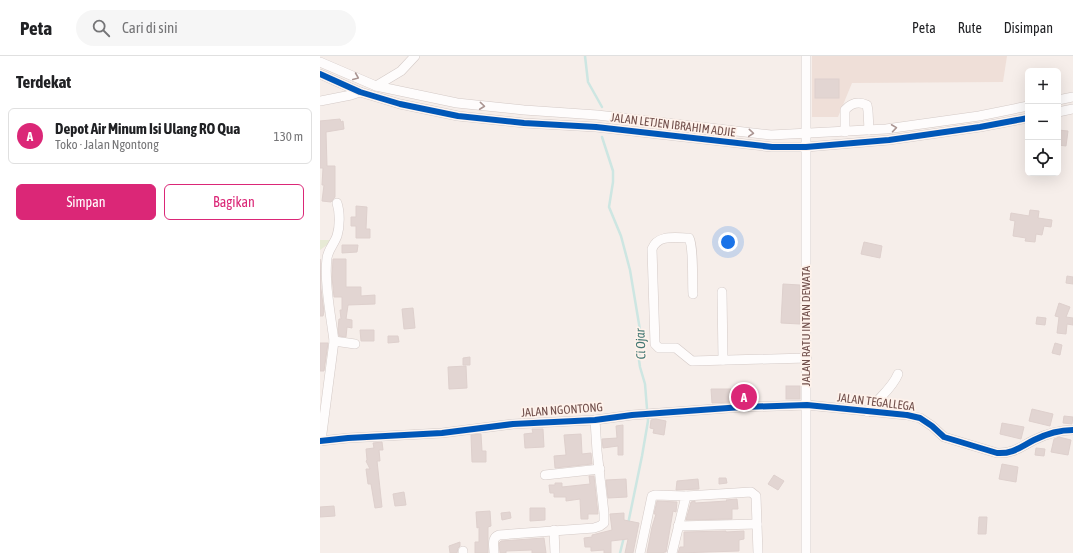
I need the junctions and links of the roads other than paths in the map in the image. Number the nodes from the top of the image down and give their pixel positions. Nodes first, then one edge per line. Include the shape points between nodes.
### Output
1 (415, 56) edge
2 (806, 56) edge
3 (320, 62) edge
4 (320, 74) edge
5 (376, 86) junction
6 (360, 92) junction
7 (1073, 97) edge
8 (1061, 99) edge
9 (320, 101) edge
10 (1025, 107) edge
11 (1073, 109) edge
12 (524, 110) junction
13 (1061, 111) edge
14 (979, 116) junction
15 (1025, 119) edge
16 (524, 123) junction
17 (980, 127) junction
18 (870, 130) junction
19 (845, 132) junction
20 (806, 134) junction
21 (806, 147) junction
22 (337, 203) dead end
23 (722, 292) dead end
24 (693, 294) dead end
25 (334, 341) junction
26 (355, 344) dead end
27 (807, 358) junction
28 (723, 360) junction
29 (898, 374) dead end
30 (807, 405) junction
31 (868, 412) junction
32 (595, 420) junction
33 (1073, 430) edge
34 (321, 441) edge
35 (600, 470) junction
36 (544, 475) dead end
37 (686, 496) junction
38 (757, 524) junction
39 (678, 526) junction
40 (554, 530) junction
41 (494, 553) edge
42 (556, 553) edge
43 (640, 553) edge
44 (672, 553) edge
45 (758, 553) edge
46 (806, 553) edge

1 - 5 street via 401,71
2 - 20 street, JALAN RATU INTAN DEWATA
3 -> 5 street, JALAN LETJEN IBRAHIM ADJIE
4 - 6 street, JALAN LETJEN IBRAHIM ADJIE
5 -> 12 street, JALAN LETJEN IBRAHIM ADJIE via 457,103
6 - 9 street
6 - 16 street, JALAN LETJEN IBRAHIM ADJIE via 400,104 458,116
7 - 8 street
10 - 14 street, JALAN LETJEN IBRAHIM ADJIE
11 - 13 street
12 - 16 street
12 -> 20 street, JALAN LETJEN IBRAHIM ADJIE via 771,135
14 - 17 street
18 -> 14 street, JALAN LETJEN IBRAHIM ADJIE
15 - 17 street, JALAN LETJEN IBRAHIM ADJIE
16 - 21 street, JALAN LETJEN IBRAHIM ADJIE via 596,127 772,147
17 - 21 street, JALAN LETJEN IBRAHIM ADJIE via 890,140
18 - 19 street, JALAN LETJEN IBRAHIM ADJIE
18 - 19 street via 866,105 856,103 845,110
19 - 20 street, JALAN LETJEN IBRAHIM ADJIE
20 - 21 street, JALAN RATU INTAN DEWATA
21 - 27 street, JALAN RATU INTAN DEWATA
22 - 25 street via 339,227 329,251 327,269
23 - 28 street
24 - 28 street via 689,238 658,240 652,249 655,344 659,348 676,348 692,361
25 - 26 street
25 - 34 street
27 - 28 street
27 - 30 street, JALAN RATU INTAN DEWATA
29 - 31 street via 895,382
30 - 31 street, JALAN TEGALLEGA
30 - 32 street, JALAN NGONTONG via 742,407
30 - 46 street, JALAN RATU INTAN DEWATA
31 - 33 street, JALAN TEGALLEGA via 920,418 944,437 1005,454 1058,431
32 - 34 street, JALAN NGONTONG via 512,424 442,433
32 - 35 street
35 - 36 street
35 - 40 street via 604,523 594,528
37 - 38 street via 751,492 756,496
37 - 39 street
37 - 43 street via 652,496
38 - 39 street
38 - 45 street
39 - 44 street
40 - 41 street via 496,536 493,541
40 - 42 street

